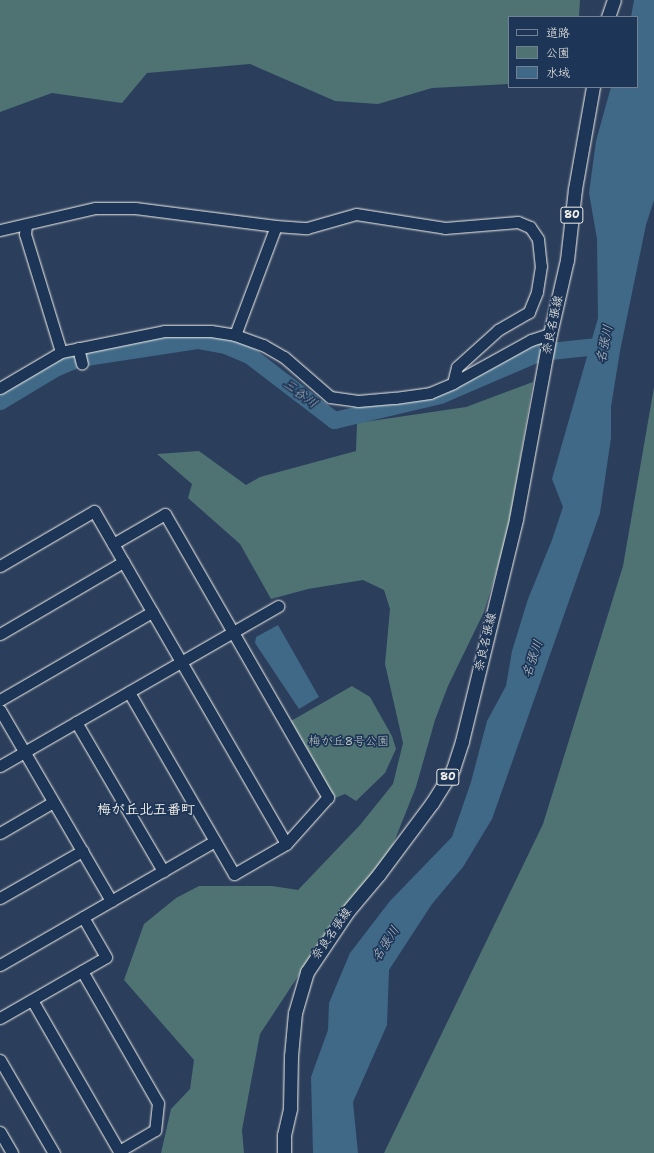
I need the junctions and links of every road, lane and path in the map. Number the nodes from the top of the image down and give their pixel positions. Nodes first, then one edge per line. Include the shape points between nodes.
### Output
1 (614, 0) edge
2 (608, 16) edge
3 (593, 88) edge
4 (26, 225) junction
5 (276, 226) junction
6 (0, 230) edge
7 (235, 335) junction
8 (549, 338) junction
9 (78, 348) junction
10 (61, 352) junction
11 (82, 363) dead end
12 (453, 383) junction
13 (0, 388) edge
14 (113, 544) junction
15 (123, 562) junction
16 (0, 566) edge
17 (278, 606) dead end
18 (152, 612) junction
19 (234, 632) junction
20 (0, 634) edge
21 (181, 662) junction
22 (128, 692) junction
23 (0, 700) edge
24 (0, 710) edge
25 (76, 722) junction
26 (24, 752) junction
27 (0, 766) edge
28 (53, 802) junction
29 (0, 833) edge
30 (214, 841) junction
31 (286, 844) junction
32 (82, 851) junction
33 (162, 871) junction
34 (0, 898) edge
35 (111, 901) junction
36 (83, 917) junction
37 (0, 965) edge
38 (82, 971) junction
39 (32, 1000) junction
40 (0, 1018) edge
41 (0, 1060) edge
42 (0, 1132) edge
43 (120, 1152) edge
44 (12, 1153) edge
45 (54, 1153) edge
46 (284, 1153) edge

1 - 2 main road
3 - 8 main road, 奈良名張線 / 80 via 575,189 567,260
4 - 5 street via 56,215 96,208 135,208
4 - 6 street
4 - 10 street via 25,234
5 - 7 street
5 - 12 street via 307,228 356,214 445,228 518,222 530,227 538,239 541,266 537,292 529,312 498,330 457,367
7 - 9 street via 211,331 164,331
7 - 12 street via 263,345 284,357 330,397 358,402 395,398 430,393
8 - 12 street via 530,340
8 - 46 main road, 奈良名張線 / 80 via 511,541 453,769 428,809 348,911 307,972 295,1013 290,1108 284,1135
9 - 10 street
9 - 11 street
10 - 13 street
14 - 15 street
14 - 16 street via 94,511
14 - 19 street via 165,514
15 - 18 street
15 - 20 street
17 - 19 street
18 - 21 street
18 - 23 street
19 - 21 street
19 - 31 street via 328,797
21 - 22 street
21 - 31 street
22 - 25 street
22 - 30 street
24 - 26 street
25 - 26 street
25 - 33 street
26 - 27 street
26 - 28 street
28 - 29 street
28 - 32 street
30 - 31 street via 234,874
30 - 33 street
32 - 34 street
32 - 35 street
33 - 35 street
35 - 36 street
36 - 37 street
36 - 38 street via 106,957
38 - 39 street
38 - 43 street via 158,1102 155,1130
39 - 40 street
39 - 43 street
41 - 45 street
42 - 44 street

